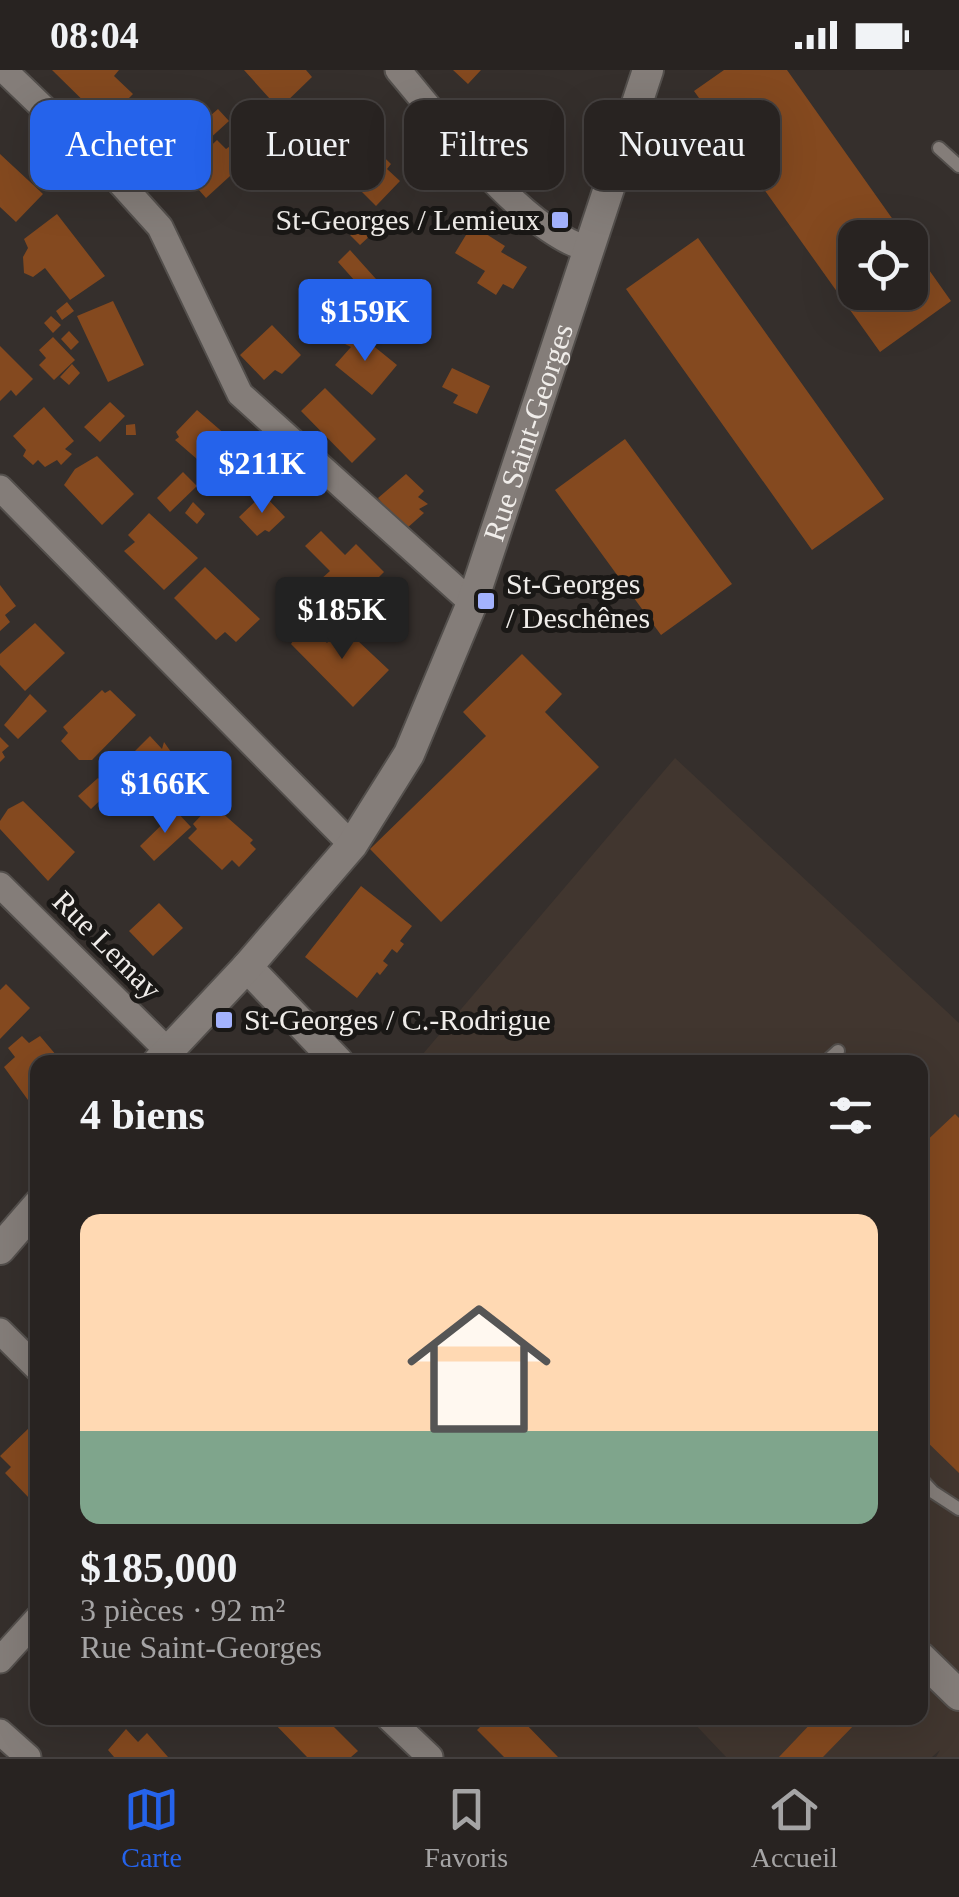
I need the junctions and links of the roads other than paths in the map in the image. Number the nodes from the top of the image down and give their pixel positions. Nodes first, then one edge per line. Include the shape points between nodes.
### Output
1 (4, 70) edge
2 (398, 70) edge
3 (648, 70) edge
4 (939, 148) dead end
5 (959, 166) edge
6 (588, 249) junction
7 (0, 488) edge
8 (472, 603) junction
9 (352, 845) junction
10 (0, 885) edge
11 (247, 967) junction
12 (838, 1051) dead end
13 (161, 1055) edge
14 (165, 1055) edge
15 (331, 1055) edge
16 (834, 1055) edge
17 (30, 1213) edge
18 (0, 1249) edge
19 (0, 1331) edge
20 (30, 1361) edge
21 (928, 1487) edge
22 (959, 1509) edge
23 (30, 1627) edge
24 (0, 1660) edge
25 (928, 1665) edge
26 (959, 1695) edge
27 (396, 1725) edge
28 (0, 1732) edge
29 (28, 1757) edge
30 (430, 1757) edge

1 - 8 street via 160,227 240,394
2 - 6 street via 497,186 568,243
3 - 6 street, Rue Saint-Georges
4 - 5 lane
6 - 8 street, Rue Saint-Georges
7 - 9 street
8 - 9 street, Rue Saint-Georges via 409,754
9 - 11 street, Rue Saint-Georges
10 - 13 street, Rue Lemay
11 - 14 street, Rue Saint-Georges
11 - 15 street
12 - 16 lane
17 - 18 street
19 - 20 street
21 - 22 lane
23 - 24 street
25 - 26 street
27 - 30 street
28 - 29 street

